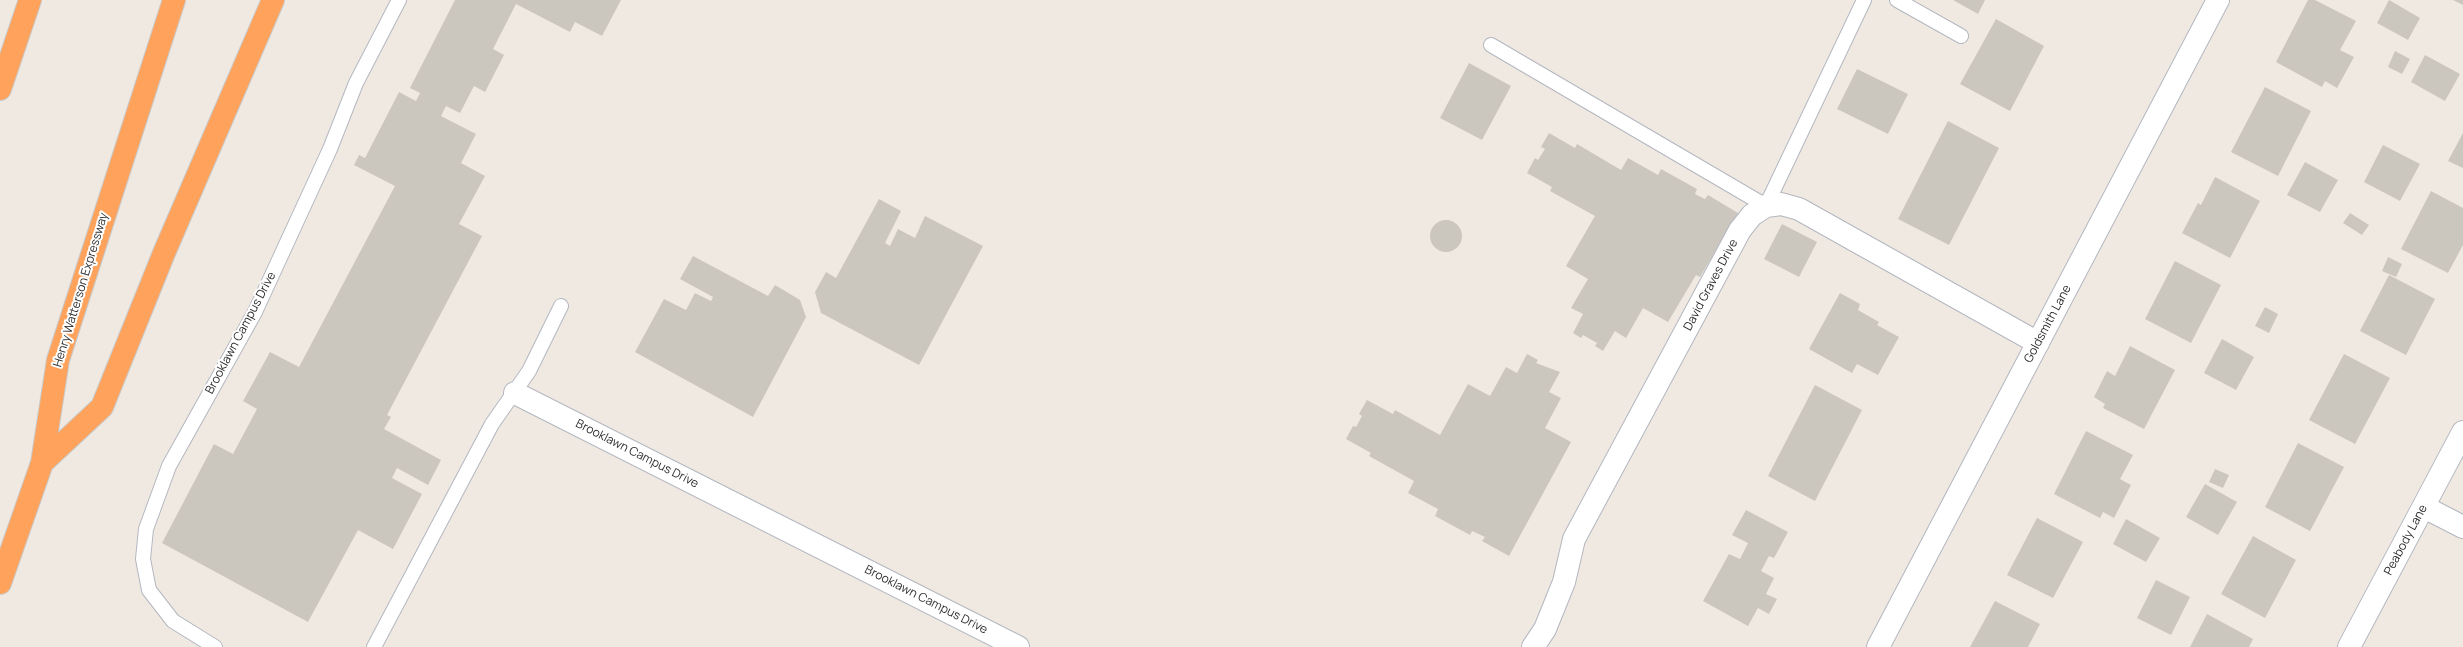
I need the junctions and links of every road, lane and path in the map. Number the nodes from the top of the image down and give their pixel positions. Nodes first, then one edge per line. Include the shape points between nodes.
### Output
1 (30, 0) edge
2 (174, 0) edge
3 (273, 0) edge
4 (399, 0) edge
5 (1864, 0) edge
6 (1897, 0) edge
7 (2218, 0) edge
8 (1961, 36) dead end
9 (1491, 45) dead end
10 (0, 89) edge
11 (1766, 206) junction
12 (560, 306) dead end
13 (2038, 344) junction
14 (515, 392) junction
15 (2463, 432) edge
16 (42, 463) junction
17 (2424, 507) junction
18 (2463, 527) edge
19 (0, 583) edge
20 (215, 647) edge
21 (374, 647) edge
22 (1018, 647) edge
23 (1534, 647) edge
24 (1878, 647) edge
25 (2350, 647) edge

1 - 10 highway
2 - 16 highway, Henry Watterson Expressway via 58,360
3 - 16 highway via 164,253 102,406
4 - 20 lane, Brooklawn Campus Drive via 356,83 330,149 255,312 169,466 146,529 143,559 149,590 172,621
5 - 11 lane
6 - 8 lane
7 - 13 street, Goldsmith Lane
9 - 11 lane
11 - 13 street via 1781,204 1799,209
11 - 23 street, David Graves Drive via 1752,215 1740,230 1574,539 1564,582
12 - 14 lane via 529,371
13 - 24 street, Goldsmith Lane
14 - 21 lane via 492,424
14 - 22 street, Brooklawn Campus Drive
15 - 17 street, Peabody Lane
16 - 19 highway, Henry Watterson Expressway
17 - 18 street
17 - 25 street, Peabody Lane

